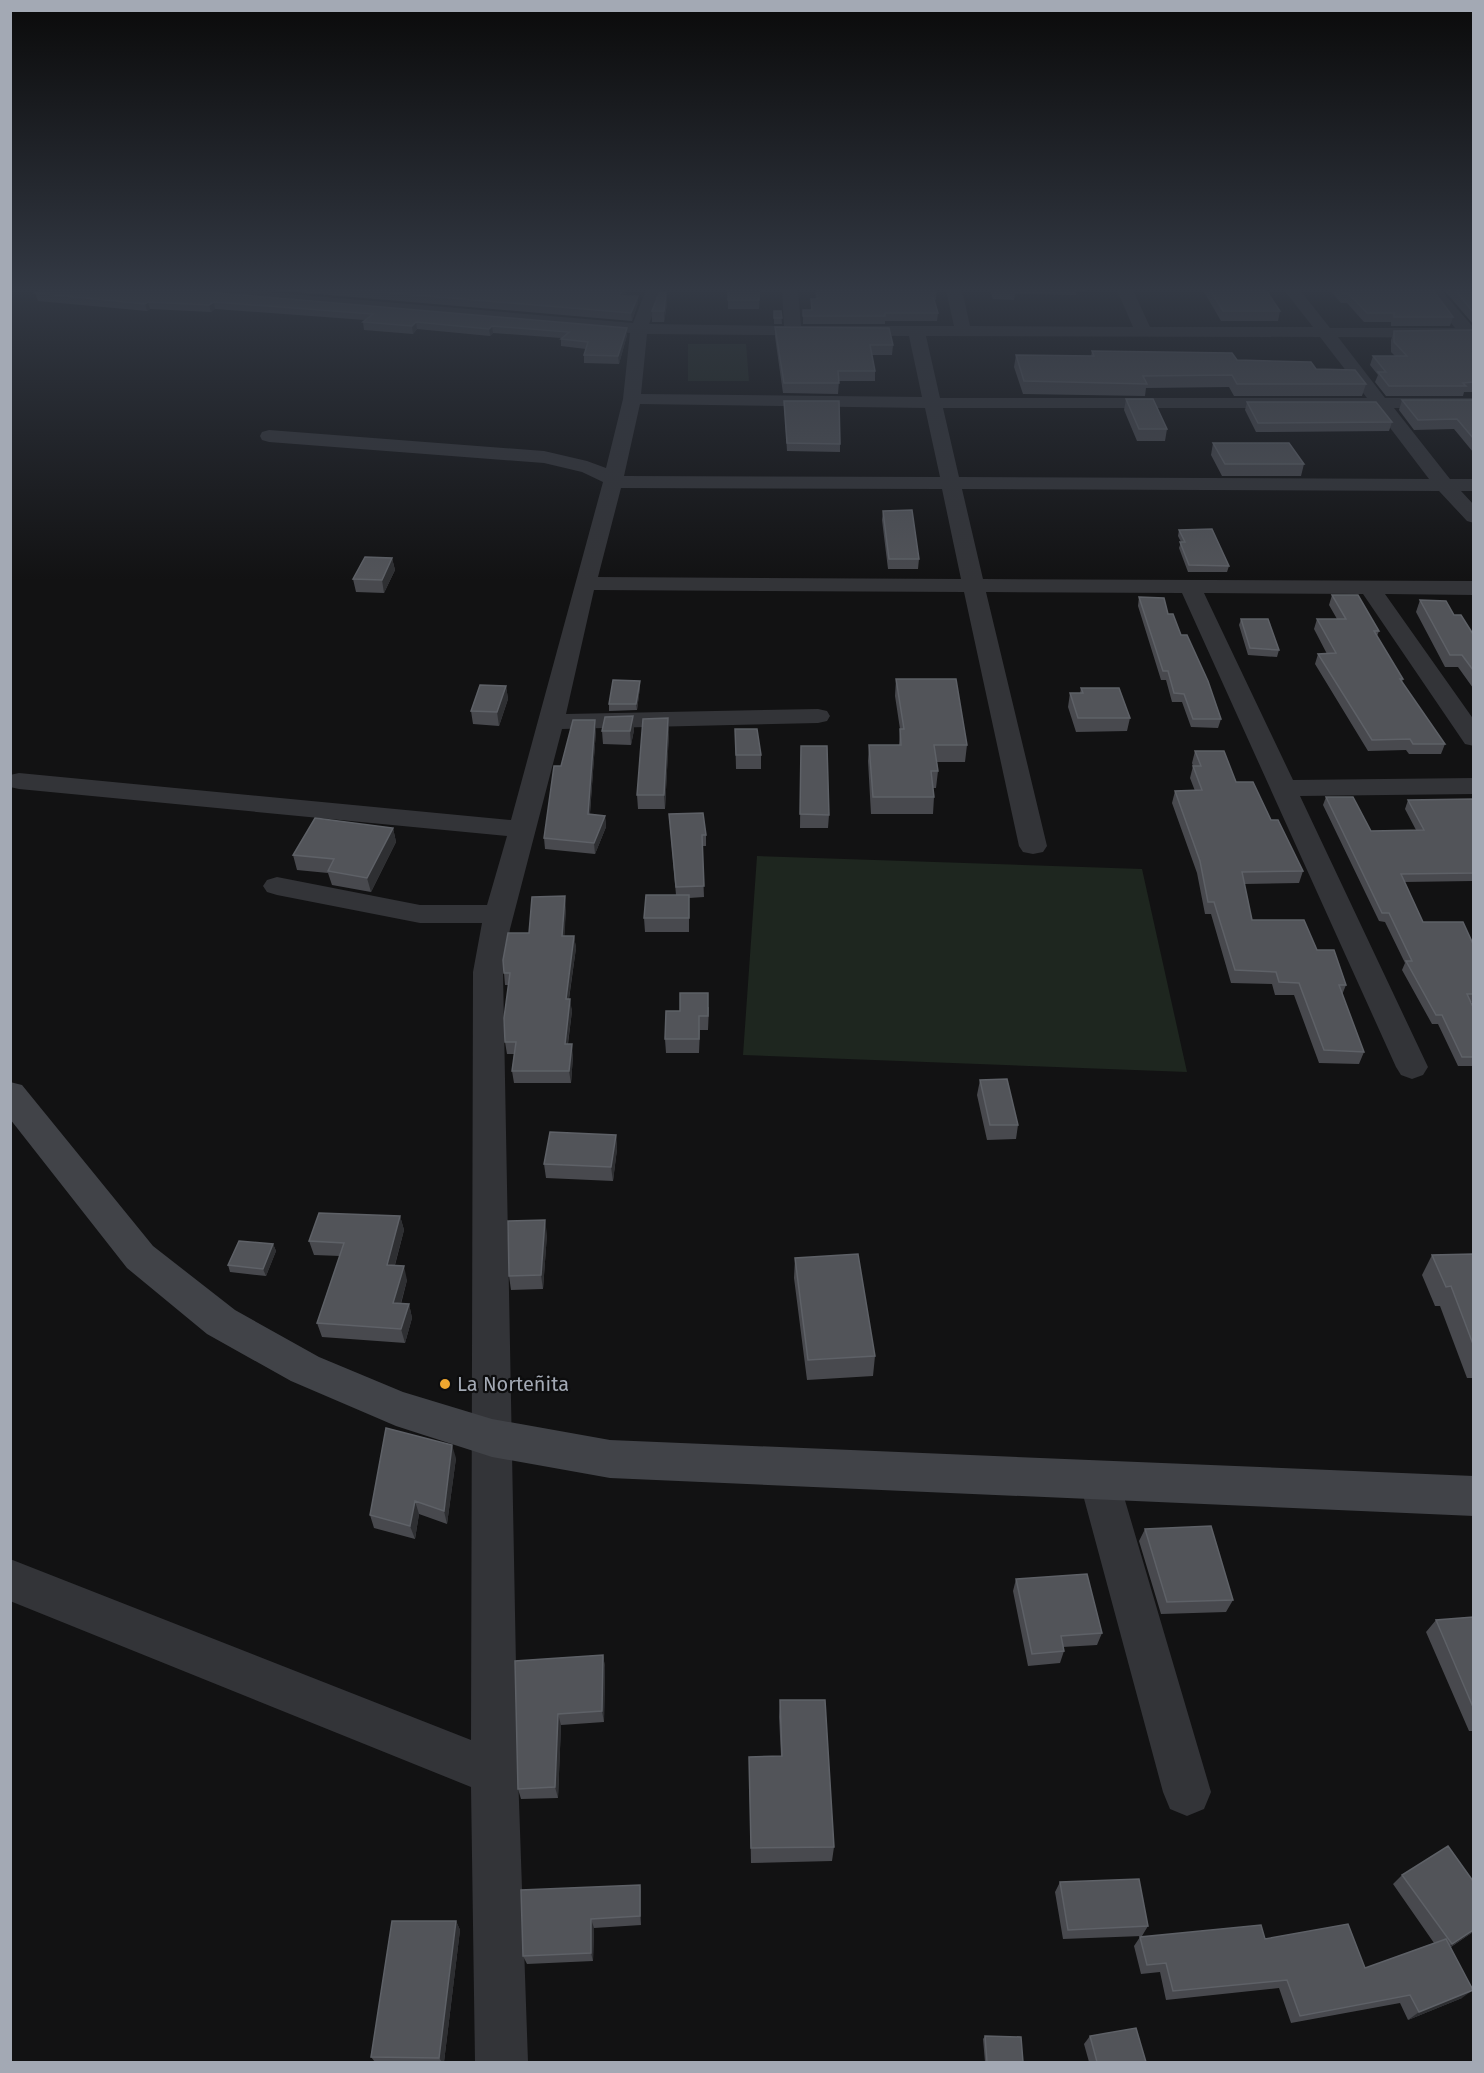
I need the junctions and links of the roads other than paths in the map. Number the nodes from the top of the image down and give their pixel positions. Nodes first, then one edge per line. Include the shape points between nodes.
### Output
1 (633, 387) edge
2 (929, 387) edge
3 (1368, 387) edge
4 (632, 399) junction
5 (1381, 402) junction
6 (933, 403) junction
7 (1473, 403) edge
8 (269, 436) dead end
9 (613, 481) junction
10 (951, 483) junction
11 (1444, 485) junction
12 (1473, 485) edge
13 (1473, 516) edge
14 (585, 583) junction
15 (974, 584) junction
16 (1190, 586) junction
17 (1369, 587) junction
18 (1473, 588) edge
19 (818, 716) dead end
20 (551, 722) junction
21 (1473, 739) edge
22 (19, 781) dead end
23 (1473, 786) edge
24 (1283, 788) junction
25 (522, 829) junction
26 (1033, 846) dead end
27 (277, 886) dead end
28 (499, 915) junction
29 (1412, 1068) dead end
30 (10, 1094) edge
31 (492, 1438) junction
32 (1099, 1480) junction
33 (1473, 1496) edge
34 (10, 1580) edge
35 (494, 1773) junction
36 (1186, 1791) dead end
37 (502, 2062) edge

1 - 4 street
2 - 6 street
3 - 5 street
4 - 6 street
4 - 9 street
5 - 6 street
5 - 7 street
5 - 11 street
6 - 10 street
8 - 9 street via 544,458 599,472
9 - 10 street
9 - 14 street
10 - 11 street
10 - 15 street
11 - 12 street
11 - 13 street
14 - 15 street
14 - 20 street
15 - 16 street
15 - 26 street
16 - 17 street
16 - 24 street
17 - 18 street
17 - 21 street
19 - 20 street
20 - 25 street
22 - 25 street
23 - 24 street
24 - 29 street
25 - 28 street
27 - 28 street via 420,914
28 - 31 street via 488,972
30 - 31 street via 140,1257 221,1322 315,1374 396,1408
31 - 32 street via 610,1459
31 - 35 street
32 - 33 street
32 - 36 street
34 - 35 street
35 - 37 street

